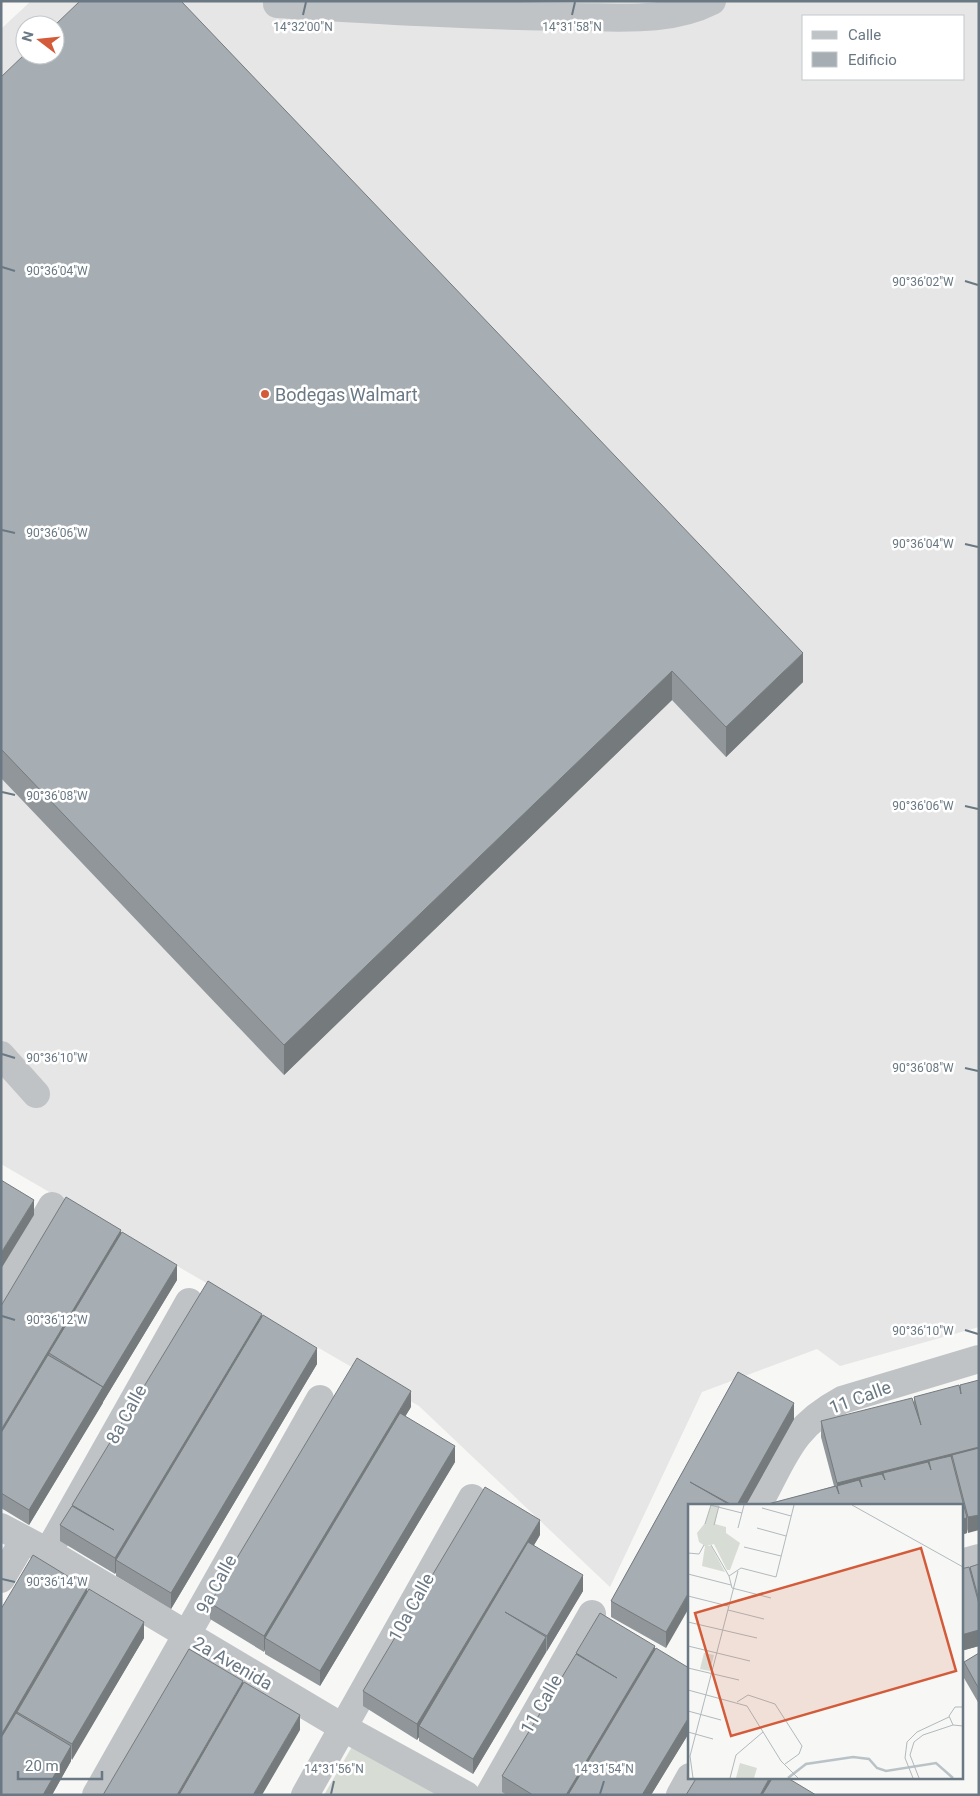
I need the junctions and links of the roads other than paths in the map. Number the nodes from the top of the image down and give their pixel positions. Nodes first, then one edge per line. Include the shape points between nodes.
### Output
1 (712, 1) edge
2 (277, 4) dead end
3 (1, 1055) edge
4 (36, 1094) dead end
5 (52, 1206) dead end
6 (1, 1295) edge
7 (189, 1302) dead end
8 (979, 1359) edge
9 (320, 1399) dead end
10 (472, 1498) dead end
11 (759, 1504) edge
12 (13, 1533) edge
13 (48, 1552) junction
14 (979, 1558) edge
15 (962, 1563) edge
16 (1, 1579) edge
17 (592, 1614) dead end
18 (188, 1636) junction
19 (344, 1728) junction
20 (689, 1778) edge
21 (96, 1795) edge
22 (305, 1795) edge
23 (466, 1795) edge
24 (489, 1795) edge
25 (680, 1795) edge

1 - 2 street via 703,6 651,17 484,16
3 - 4 street
5 - 6 street
7 - 13 street, 8a Calle
8 - 11 street, 11 Calle via 842,1400 822,1410 800,1429
9 - 18 street, 9a Calle
10 - 19 street, 10a Calle
12 - 13 street, 2a Avenida
12 - 16 street
13 - 18 street, 2a Avenida
14 - 15 street
17 - 24 street, 11 Calle
18 - 19 street, 2a Avenida
18 - 21 street, 9a Calle
19 - 22 street, 10a Calle
19 - 23 street, 2a Avenida
20 - 25 street

